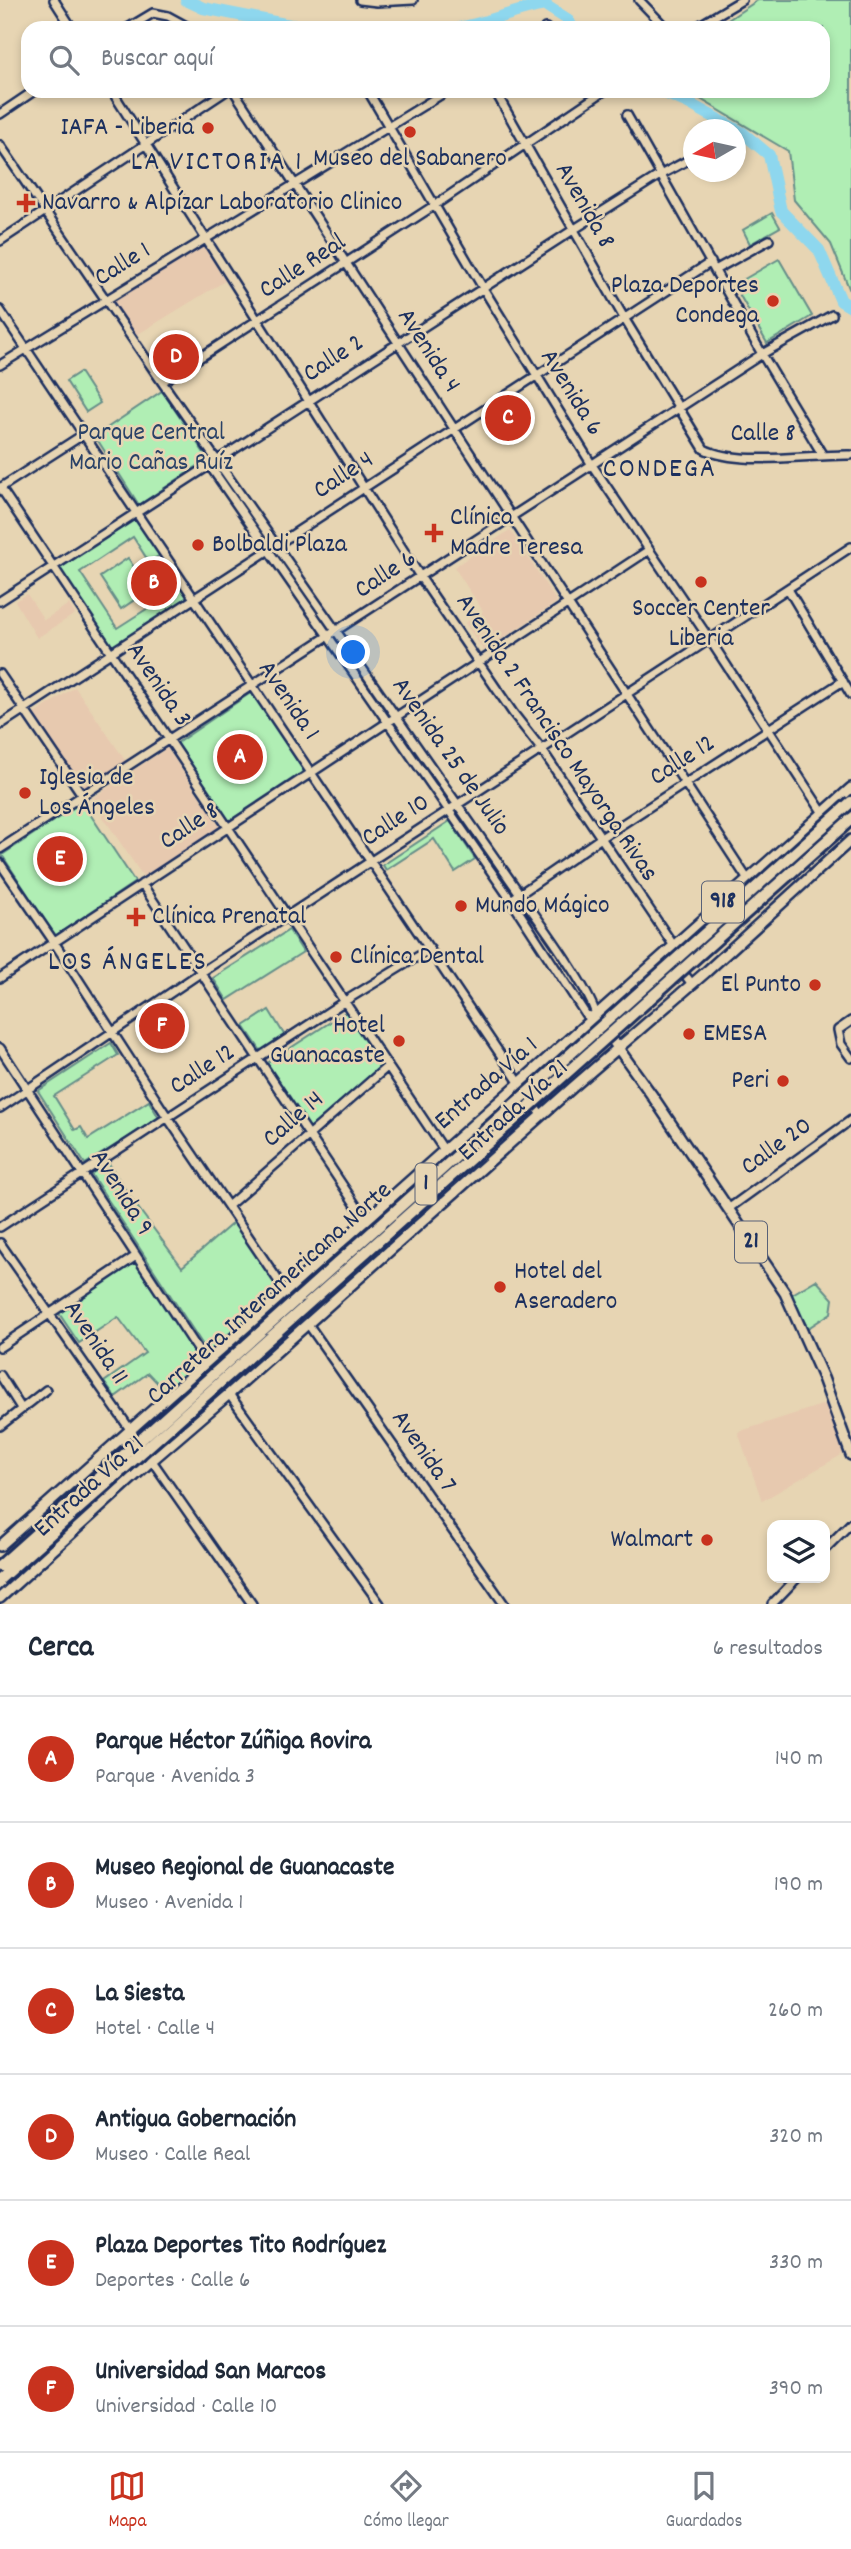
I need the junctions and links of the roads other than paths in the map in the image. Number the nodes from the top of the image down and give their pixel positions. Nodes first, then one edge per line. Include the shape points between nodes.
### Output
1 (54, 0) edge
2 (360, 0) edge
3 (412, 0) edge
4 (639, 0) edge
5 (742, 0) edge
6 (68, 21) edge
7 (139, 21) edge
8 (177, 21) edge
9 (659, 21) edge
10 (707, 21) edge
11 (24, 98) edge
12 (116, 98) edge
13 (216, 98) edge
14 (238, 98) edge
15 (372, 98) edge
16 (436, 98) edge
17 (499, 98) edge
18 (594, 98) edge
19 (0, 114) edge
20 (627, 115) dead end
21 (388, 128) junction
22 (0, 145) edge
23 (526, 145) junction
24 (145, 146) junction
25 (683, 162) edge
26 (660, 175) junction
27 (293, 185) junction
28 (435, 205) junction
29 (44, 212) junction
30 (573, 230) junction
31 (205, 239) junction
32 (769, 240) dead end
33 (0, 241) edge
34 (710, 262) junction
35 (345, 264) junction
36 (715, 270) junction
37 (483, 288) junction
38 (106, 300) junction
39 (0, 310) edge
40 (832, 315) dead end
41 (624, 318) junction
42 (258, 322) junction
43 (398, 343) junction
44 (26, 349) junction
45 (762, 354) junction
46 (0, 365) edge
47 (536, 376) junction
48 (162, 382) junction
49 (308, 401) junction
50 (679, 409) junction
51 (454, 430) junction
52 (84, 434) junction
53 (704, 449) joint
54 (822, 454) junction
55 (851, 455) edge
56 (218, 461) junction
57 (210, 466) junction
58 (592, 466) junction
59 (0, 488) edge
60 (364, 489) junction
61 (137, 514) junction
62 (512, 518) junction
63 (276, 545) junction
64 (851, 547) edge
65 (267, 550) junction
66 (649, 550) junction
67 (54, 567) junction
68 (421, 578) junction
69 (788, 589) junction
70 (195, 599) junction
71 (0, 601) edge
72 (568, 604) junction
73 (337, 632) junction
74 (328, 637) junction
75 (710, 640) junction
76 (112, 653) junction
77 (479, 663) junction
78 (0, 674) edge
79 (843, 681) junction
80 (253, 687) junction
81 (627, 695) junction
82 (851, 695) edge
83 (24, 710) junction
84 (397, 718) junction
85 (388, 723) junction
86 (0, 725) edge
87 (767, 730) junction
88 (169, 740) junction
89 (542, 750) junction
90 (311, 772) junction
91 (685, 785) junction
92 (851, 788) edge
93 (83, 796) junction
94 (851, 802) edge
95 (459, 806) junction
96 (450, 811) junction
97 (823, 813) junction
98 (851, 819) edge
99 (228, 827) junction
100 (601, 838) junction
101 (851, 840) edge
102 (0, 849) edge
103 (371, 862) junction
104 (0, 863) edge
105 (748, 880) junction
106 (142, 884) junction
107 (520, 894) junction
108 (511, 900) junction
109 (288, 917) junction
110 (54, 942) junction
111 (674, 946) junction
112 (430, 949) junction
113 (706, 972) junction
114 (200, 973) junction
115 (0, 978) edge
116 (692, 984) junction
117 (345, 1001) junction
118 (596, 1017) junction
119 (851, 1021) edge
120 (113, 1033) junction
121 (619, 1047) junction
122 (0, 1048) edge
123 (851, 1058) edge
124 (257, 1060) junction
125 (388, 1066) junction
126 (520, 1084) junction
127 (28, 1089) junction
128 (0, 1108) edge
129 (541, 1115) junction
130 (168, 1118) junction
131 (851, 1120) edge
132 (309, 1135) junction
133 (444, 1150) junction
134 (84, 1173) junction
135 (228, 1206) junction
136 (728, 1209) junction
137 (365, 1219) junction
138 (0, 1227) edge
139 (0, 1243) edge
140 (136, 1256) junction
141 (286, 1292) junction
142 (49, 1314) junction
143 (308, 1324) junction
144 (0, 1347) edge
145 (206, 1362) junction
146 (0, 1375) edge
147 (46, 1390) dead end
148 (229, 1394) junction
149 (21, 1408) junction
150 (0, 1426) edge
151 (129, 1430) junction
152 (851, 1455) edge
153 (151, 1461) junction
154 (851, 1522) edge
155 (830, 1544) edge
156 (0, 1546) edge
157 (0, 1566) edge
158 (0, 1579) edge
159 (792, 1583) edge
160 (0, 1598) edge
161 (252, 1604) edge
162 (380, 1604) edge
163 (504, 1604) edge
164 (772, 1604) edge

1 - 6 street
2 - 3 street
4 - 9 street
5 - 10 street
7 - 8 street via 159,13
11 - 19 street
12 - 24 street, Avenida 2 Francisco Mayorga Rivas
13 - 24 street
14 - 27 street, Avenida 4
15 - 21 street, Avenida 6
16 - 21 street, Calle 1
17 - 23 street, Avenida 8
18 - 23 street, Calle Real
20 - 26 street
21 - 27 street, Calle 1
21 - 28 street, Avenida 6
22 - 29 street, Avenida 25 de Julio
23 - 28 street, Calle Real
23 - 30 street, Avenida 8
24 - 29 street
24 - 31 street, Avenida 2 Francisco Mayorga Rivas
25 - 26 street, Calle 2
26 - 30 street, Calle 2
26 - 34 street
27 - 31 street, Calle 1
27 - 35 street, Avenida 4
28 - 35 street, Calle Real
28 - 37 street, Avenida 6
29 - 33 street
29 - 38 street, Avenida 25 de Julio
30 - 37 street, Calle 2
30 - 41 street, Avenida 8
31 - 38 street, Calle 1
31 - 42 street, Avenida 2 Francisco Mayorga Rivas
32 - 36 street
34 - 36 street
34 - 41 street, Calle 4
35 - 42 street, Calle Real
35 - 43 street, Avenida 4
36 - 45 street
37 - 43 street, Calle 2
37 - 47 street, Avenida 6
38 - 44 street, Calle 1
38 - 48 street, Avenida 25 de Julio
39 - 44 street, Avenida 1
40 - 45 street, Calle 6
41 - 47 street, Calle 4
41 - 50 street, Avenida 8
42 - 48 street, Calle Real
42 - 49 street, Avenida 2 Francisco Mayorga Rivas
43 - 49 street, Calle 2
43 - 51 street, Avenida 4
44 - 46 street, Calle 1
44 - 52 street, Avenida 1
45 - 50 street, Calle 6
45 - 54 street
47 - 51 street, Calle 4
47 - 58 street, Avenida 6
48 - 56 street, Avenida 25 de Julio
49 - 56 street, Calle 2
49 - 60 street, Avenida 2 Francisco Mayorga Rivas
50 - 53 street, Avenida 8
50 - 58 street, Calle 6
51 - 60 street, Calle 4
51 - 62 street, Avenida 4
52 - 59 street
52 - 61 street, Avenida 1
53 - 54 street, Calle 8 via 753,458
54 - 55 street, Calle 8
56 - 57 street, Calle 2
56 - 63 street, Avenida 25 de Julio
57 - 61 street, Calle 2
57 - 65 street, Avenida 25 de Julio
58 - 62 street, Calle 6
58 - 66 street, Avenida 6
59 - 67 street, Avenida 3
60 - 63 street, Calle 4
60 - 68 street, Avenida 2 Francisco Mayorga Rivas
61 - 67 street, Calle 2
61 - 70 street, Avenida 1
62 - 68 street, Calle 6
62 - 72 street, Avenida 4
63 - 65 street, Calle 4
63 - 73 street, Avenida 25 de Julio
64 - 69 street, Calle 10
65 - 70 street, Calle 4
65 - 74 street, Avenida 25 de Julio
66 - 72 street, Calle 8
66 - 75 street, Avenida 6
67 - 71 street, Calle 2
67 - 76 street, Avenida 3
68 - 73 street, Calle 6
68 - 77 street, Avenida 2 Francisco Mayorga Rivas
69 - 75 street, Calle 10
69 - 79 street
70 - 76 street, Calle 4
70 - 80 street, Avenida 1
72 - 77 street, Calle 8
72 - 81 street, Avenida 4
73 - 74 street, Calle 6
73 - 84 street, Avenida 25 de Julio
74 - 80 street, Calle 6
74 - 85 street, Avenida 25 de Julio
75 - 81 street, Calle 10
75 - 87 street, Avenida 6
76 - 83 street, Calle 4
76 - 88 street, Avenida 3
77 - 84 street, Calle 8
77 - 89 street, Avenida 2 Francisco Mayorga Rivas
78 - 83 street
79 - 82 street
79 - 87 street, Calle 12
80 - 88 street, Calle 6
80 - 90 street, Avenida 1
81 - 89 street, Calle 10
81 - 91 street, Avenida 4
83 - 86 street, Calle 4
83 - 93 street
84 - 85 street, Calle 8
84 - 95 street, Avenida 25 de Julio
85 - 90 street, Calle 8
85 - 96 street, Avenida 25 de Julio
87 - 91 street, Calle 12
87 - 97 street, Avenida 6
88 - 93 street, Calle 6
88 - 99 street, Avenida 3
89 - 95 street, Calle 10
89 - 100 street, Avenida 2 Francisco Mayorga Rivas
90 - 99 street, Calle 8
90 - 103 street, Avenida 1
91 - 100 street, Calle 12
91 - 105 street, Avenida 4
92 - 97 main road, 918
93 - 102 street, Calle 6
94 - 157 highway, Carretera Interamericana Norte / 1, bridge
95 - 96 street, Calle 10
95 - 107 street, Avenida 25 de Julio
96 - 103 street, Calle 10
96 - 108 street, Avenida 25 de Julio
97 - 105 main road, 918
98 - 158 highway, Carretera Interamericana Norte / 1, bridge
99 - 106 street, Calle 8
99 - 109 street, Avenida 3
100 - 107 street, Calle 12
100 - 111 street, Avenida 2 Francisco Mayorga Rivas
101 - 113 main road
103 - 109 street, Calle 10
103 - 112 street, Avenida 1
104 - 110 street
105 - 111 main road, 918
106 - 110 street, Calle 8
106 - 114 street
107 - 108 street, Calle 12
107 - 118 street, Avenida 25 de Julio via 578,979
108 - 118 street, Avenida 25 de Julio via 586,1015
109 - 114 street, Calle 10
109 - 117 street, Avenida 3
110 - 115 street, Calle 8
110 - 120 street
111 - 113 street via 684,947
111 - 116 street via 672,958
111 - 118 main road, 918
112 - 117 street, Calle 12
112 - 126 street, Avenida 1
113 - 116 main road
114 - 120 street, Calle 10
114 - 124 street
116 - 121 main road
117 - 124 street, Calle 12
117 - 125 street, Avenida 3
118 - 121 main road, Avenida 25 de Julio
118 - 126 main road, Entrada Vía 1
119 - 123 street via 838,1030
120 - 127 street, Calle 10
120 - 130 street
121 - 129 main road, Entrada Vía 21
121 - 136 main road, 21
122 - 127 street, Avenida 9
124 - 130 street, Calle 12
124 - 132 street
125 - 132 street, Calle 14
125 - 133 street, Avenida 3
126 - 129 street, Avenida 1
126 - 133 main road, Entrada Vía 1
127 - 128 street, Calle 10
127 - 134 street, Avenida 9
129 - 143 main road, Entrada Vía 21
130 - 134 street, Calle 12
130 - 135 street
131 - 136 street, Calle 20
132 - 135 street, Calle 14
132 - 137 street
133 - 137 main road, Entrada Vía 1
134 - 138 street, Calle 12
134 - 140 street, Avenida 9
135 - 141 street
136 - 152 main road, 21 via 785,1293
137 - 141 main road, Entrada Vía 1
139 - 142 street, Avenida 11
140 - 142 street
140 - 145 street, Avenida 9
141 - 145 main road, Entrada Vía 1
142 - 144 street
142 - 151 street, Avenida 11
143 - 148 main road, Entrada Vía 21
143 - 163 street, Avenida 7
145 - 151 main road, Entrada Vía 1
146 - 149 street
147 - 149 street
148 - 153 main road, Entrada Vía 21
148 - 162 street
149 - 150 street
151 - 153 street, Avenida 11
151 - 156 main road, Entrada Vía 1
153 - 160 main road, Entrada Vía 21
153 - 161 street, Avenida 11
154 - 155 street
159 - 164 street

